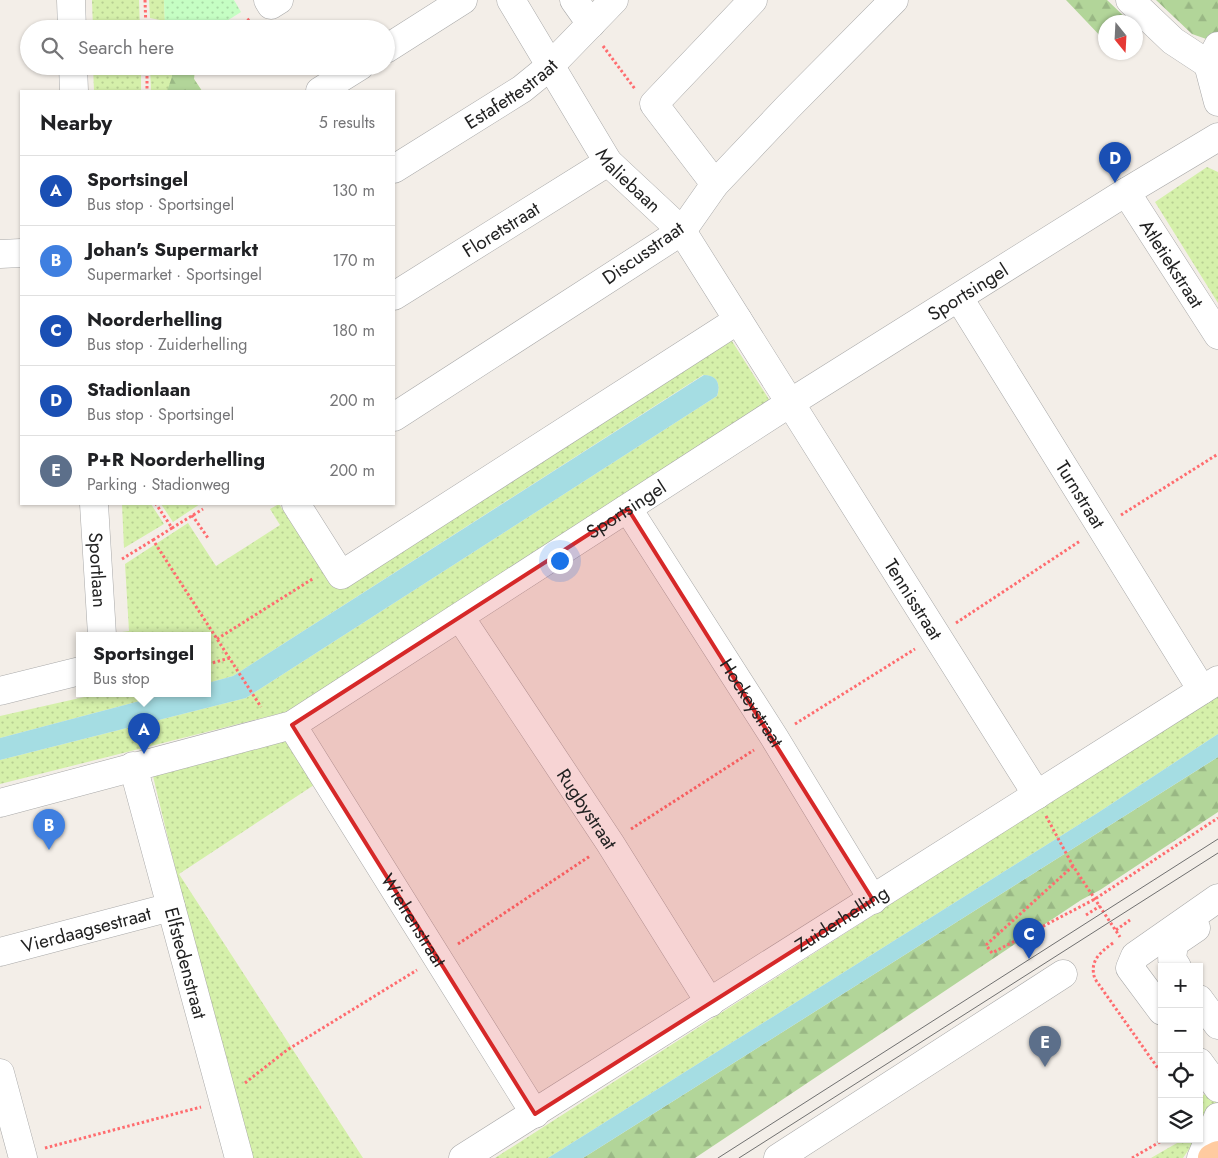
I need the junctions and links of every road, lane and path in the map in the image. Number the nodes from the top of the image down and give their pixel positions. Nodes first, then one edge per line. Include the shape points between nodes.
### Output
1 (71, 0) edge
2 (145, 0) edge
3 (268, 0) edge
4 (279, 0) edge
5 (464, 0) edge
6 (511, 0) edge
7 (574, 0) edge
8 (614, 0) edge
9 (753, 0) edge
10 (894, 0) edge
11 (1130, 0) edge
12 (72, 20) edge
13 (146, 20) edge
14 (591, 24) junction
15 (395, 43) edge
16 (1213, 55) edge
17 (549, 67) junction
18 (73, 75) edge
19 (147, 75) edge
20 (346, 75) edge
21 (74, 90) edge
22 (147, 90) edge
23 (322, 90) edge
24 (1218, 102) edge
25 (654, 104) junction
26 (1218, 136) edge
27 (608, 162) junction
28 (395, 169) edge
29 (715, 184) junction
30 (1126, 192) junction
31 (682, 231) junction
32 (20, 253) edge
33 (0, 254) edge
34 (395, 295) edge
35 (959, 298) junction
36 (738, 320) junction
37 (1218, 335) edge
38 (790, 403) junction
39 (395, 416) edge
40 (94, 505) edge
41 (157, 505) edge
42 (297, 505) edge
43 (203, 509) dead end
44 (628, 509) junction
45 (192, 515) junction
46 (172, 528) junction
47 (208, 538) dead end
48 (153, 540) junction
49 (334, 565) junction
50 (98, 573) junction
51 (460, 617) junction
52 (102, 632) edge
53 (217, 639) junction
54 (230, 658) junction
55 (211, 663) edge
56 (76, 672) edge
57 (1210, 685) edge
58 (0, 691) edge
59 (262, 708) dead end
60 (292, 725) junction
61 (133, 766) junction
62 (1037, 795) junction
63 (0, 803) edge
64 (1218, 818) edge
65 (1053, 830) dead end
66 (1073, 866) junction
67 (1218, 898) edge
68 (1095, 899) junction
69 (873, 900) junction
70 (1100, 906) junction
71 (171, 907) junction
72 (1218, 913) edge
73 (1086, 915) dead end
74 (1130, 920) dead end
75 (1116, 930) junction
76 (1121, 938) dead end
77 (0, 952) edge
78 (1174, 963) edge
79 (1064, 974) dead end
80 (710, 1003) junction
81 (1203, 1004) edge
82 (1160, 1008) edge
83 (1218, 1025) edge
84 (1203, 1067) edge
85 (0, 1073) edge
86 (1218, 1088) edge
87 (535, 1114) junction
88 (1218, 1117) edge
89 (1158, 1143) edge
90 (1218, 1155) edge
91 (23, 1158) edge
92 (239, 1158) edge
93 (463, 1158) edge
94 (778, 1158) edge
95 (1132, 1158) edge
96 (1201, 1158) edge
97 (1212, 1158) edge

1 - 12 street
2 - 13 path
3 - 4 street via 271,5
5 - 15 street
6 - 17 street, Maliebaan
7 - 14 street
8 - 14 street, Estafettestraat
9 - 25 street
10 - 29 street, Discusstraat
11 - 16 street via 1173,41
14 - 17 street, Estafettestraat
14 - 25 path via 604,50 636,91
16 - 24 street
17 - 27 street, Maliebaan
17 - 28 street, Estafettestraat via 522,89
18 - 21 street
19 - 22 path
20 - 23 street
25 - 29 street
26 - 30 street, Sportsingel
27 - 31 street, Maliebaan
27 - 34 street, Floretstraat
29 - 31 street, Discusstraat
30 - 35 street, Sportsingel
30 - 37 street, Atletiekstraat
31 - 36 street, Maliebaan
31 - 39 street, Discusstraat
32 - 33 street
35 - 38 street, Sportsingel
35 - 57 street, Turnstraat
36 - 38 street, Maliebaan
36 - 49 street via 341,575
38 - 44 street, Sportsingel
38 - 62 street, Tennisstraat
40 - 50 street, Sportlaan
41 - 46 path
42 - 49 street
43 - 45 path
44 - 51 street, Sportsingel
44 - 69 street, Hockeystraat via 774,737
45 - 46 path
45 - 47 path
46 - 48 path
48 - 50 path
48 - 53 path
49 - 53 path
50 - 52 street, Sportlaan
51 - 60 street, Sportsingel
51 - 80 street, Rugbystraat via 610,843
53 - 54 path
54 - 55 path
54 - 59 path
56 - 58 street
57 - 62 street, Zuiderhelling
60 - 61 street, Sportsingel
60 - 87 street, Wielrenstraat
61 - 63 street, Sportsingel
61 - 71 street, Elfstedenstraat
62 - 69 street, Zuiderhelling
64 - 68 path
65 - 66 path
66 - 68 path
66 - 68 path via 986,945 992,952
67 - 82 street via 1135,956 1130,968
68 - 70 path
69 - 80 street, Zuiderhelling
70 - 73 path
70 - 75 path
71 - 77 street, Vierdaagsestraat
71 - 92 street, Elfstedenstraat
72 - 78 street via 1174,943
74 - 75 path
75 - 76 path
79 - 94 street
80 - 87 street, Zuiderhelling
81 - 83 street
84 - 86 street
85 - 91 street
87 - 93 street, Zuiderhelling
88 - 96 street
89 - 95 path
90 - 97 main road

